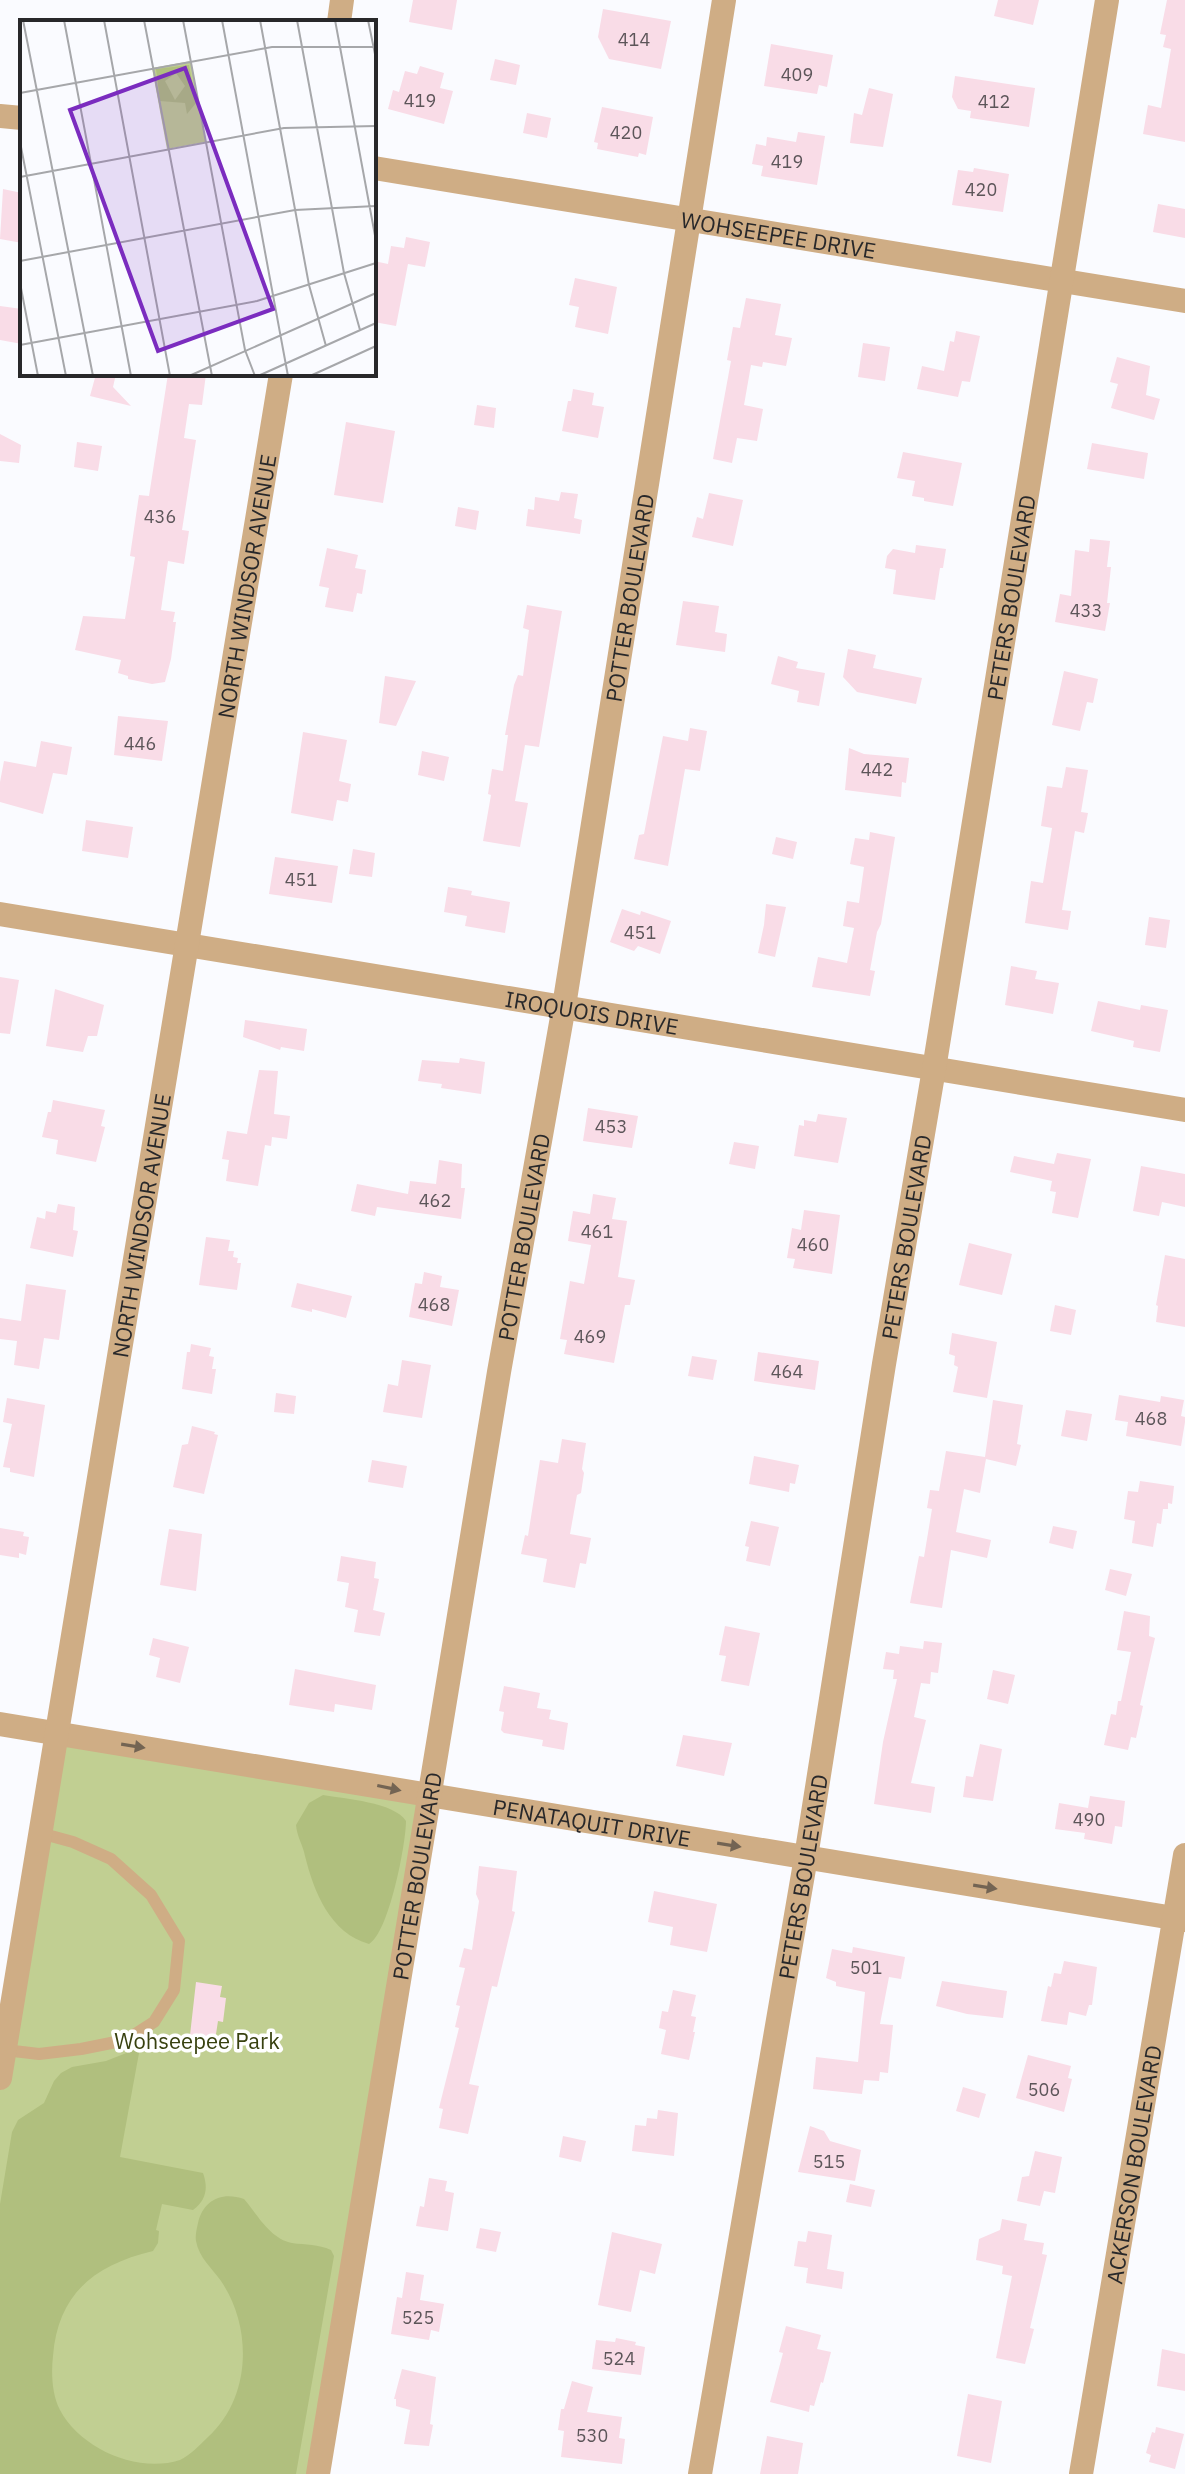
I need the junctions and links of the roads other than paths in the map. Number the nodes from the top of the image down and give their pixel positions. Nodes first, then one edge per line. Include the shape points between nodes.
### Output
1 (342, 0) edge
2 (724, 0) edge
3 (1107, 0) edge
4 (339, 20) edge
5 (0, 116) edge
6 (20, 118) edge
7 (376, 168) edge
8 (691, 219) junction
9 (1060, 281) junction
10 (1185, 301) edge
11 (281, 376) edge
12 (0, 914) edge
13 (187, 943) junction
14 (564, 1006) junction
15 (934, 1069) junction
16 (1185, 1110) edge
17 (0, 1724) edge
18 (56, 1733) junction
19 (430, 1797) junction
20 (40, 1833) junction
21 (1185, 1855) edge
22 (806, 1857) junction
23 (1180, 1919) edge
24 (5, 2050) junction
25 (0, 2078) edge
26 (318, 2474) edge
27 (700, 2474) edge
28 (1081, 2474) edge

1 - 4 street
2 - 8 street, POTTER BOULEVARD
3 - 9 street, PETERS BOULEVARD
5 - 6 street
7 - 8 street, WOHSEEPEE DRIVE
8 - 9 street, WOHSEEPEE DRIVE
8 - 14 street, POTTER BOULEVARD
9 - 10 street, WOHSEEPEE DRIVE
9 - 15 street, PETERS BOULEVARD
11 - 13 street, NORTH WINDSOR AVENUE
12 - 13 street, IROQUOIS DRIVE
13 - 14 street, IROQUOIS DRIVE
13 - 18 street, NORTH WINDSOR AVENUE
14 - 15 street, IROQUOIS DRIVE
14 - 19 street, POTTER BOULEVARD
15 - 16 street, IROQUOIS DRIVE
15 - 22 street, PETERS BOULEVARD
17 - 18 street, PENATAQUIT DRIVE
18 -> 19 street, PENATAQUIT DRIVE
18 - 20 street, NORTH WINDSOR AVENUE
19 -> 22 street, PENATAQUIT DRIVE
19 - 26 street, POTTER BOULEVARD
20 - 24 street, NORTH WINDSOR AVENUE
20 - 24 lane via 111,1859 151,1895 179,1941 174,1990 154,2022 126,2040 39,2054
21 - 23 street, ACKERSON BOULEVARD
22 -> 23 street, PENATAQUIT DRIVE
22 - 27 street, PETERS BOULEVARD
23 - 28 street, ACKERSON BOULEVARD
24 - 25 street, NORTH WINDSOR AVENUE

